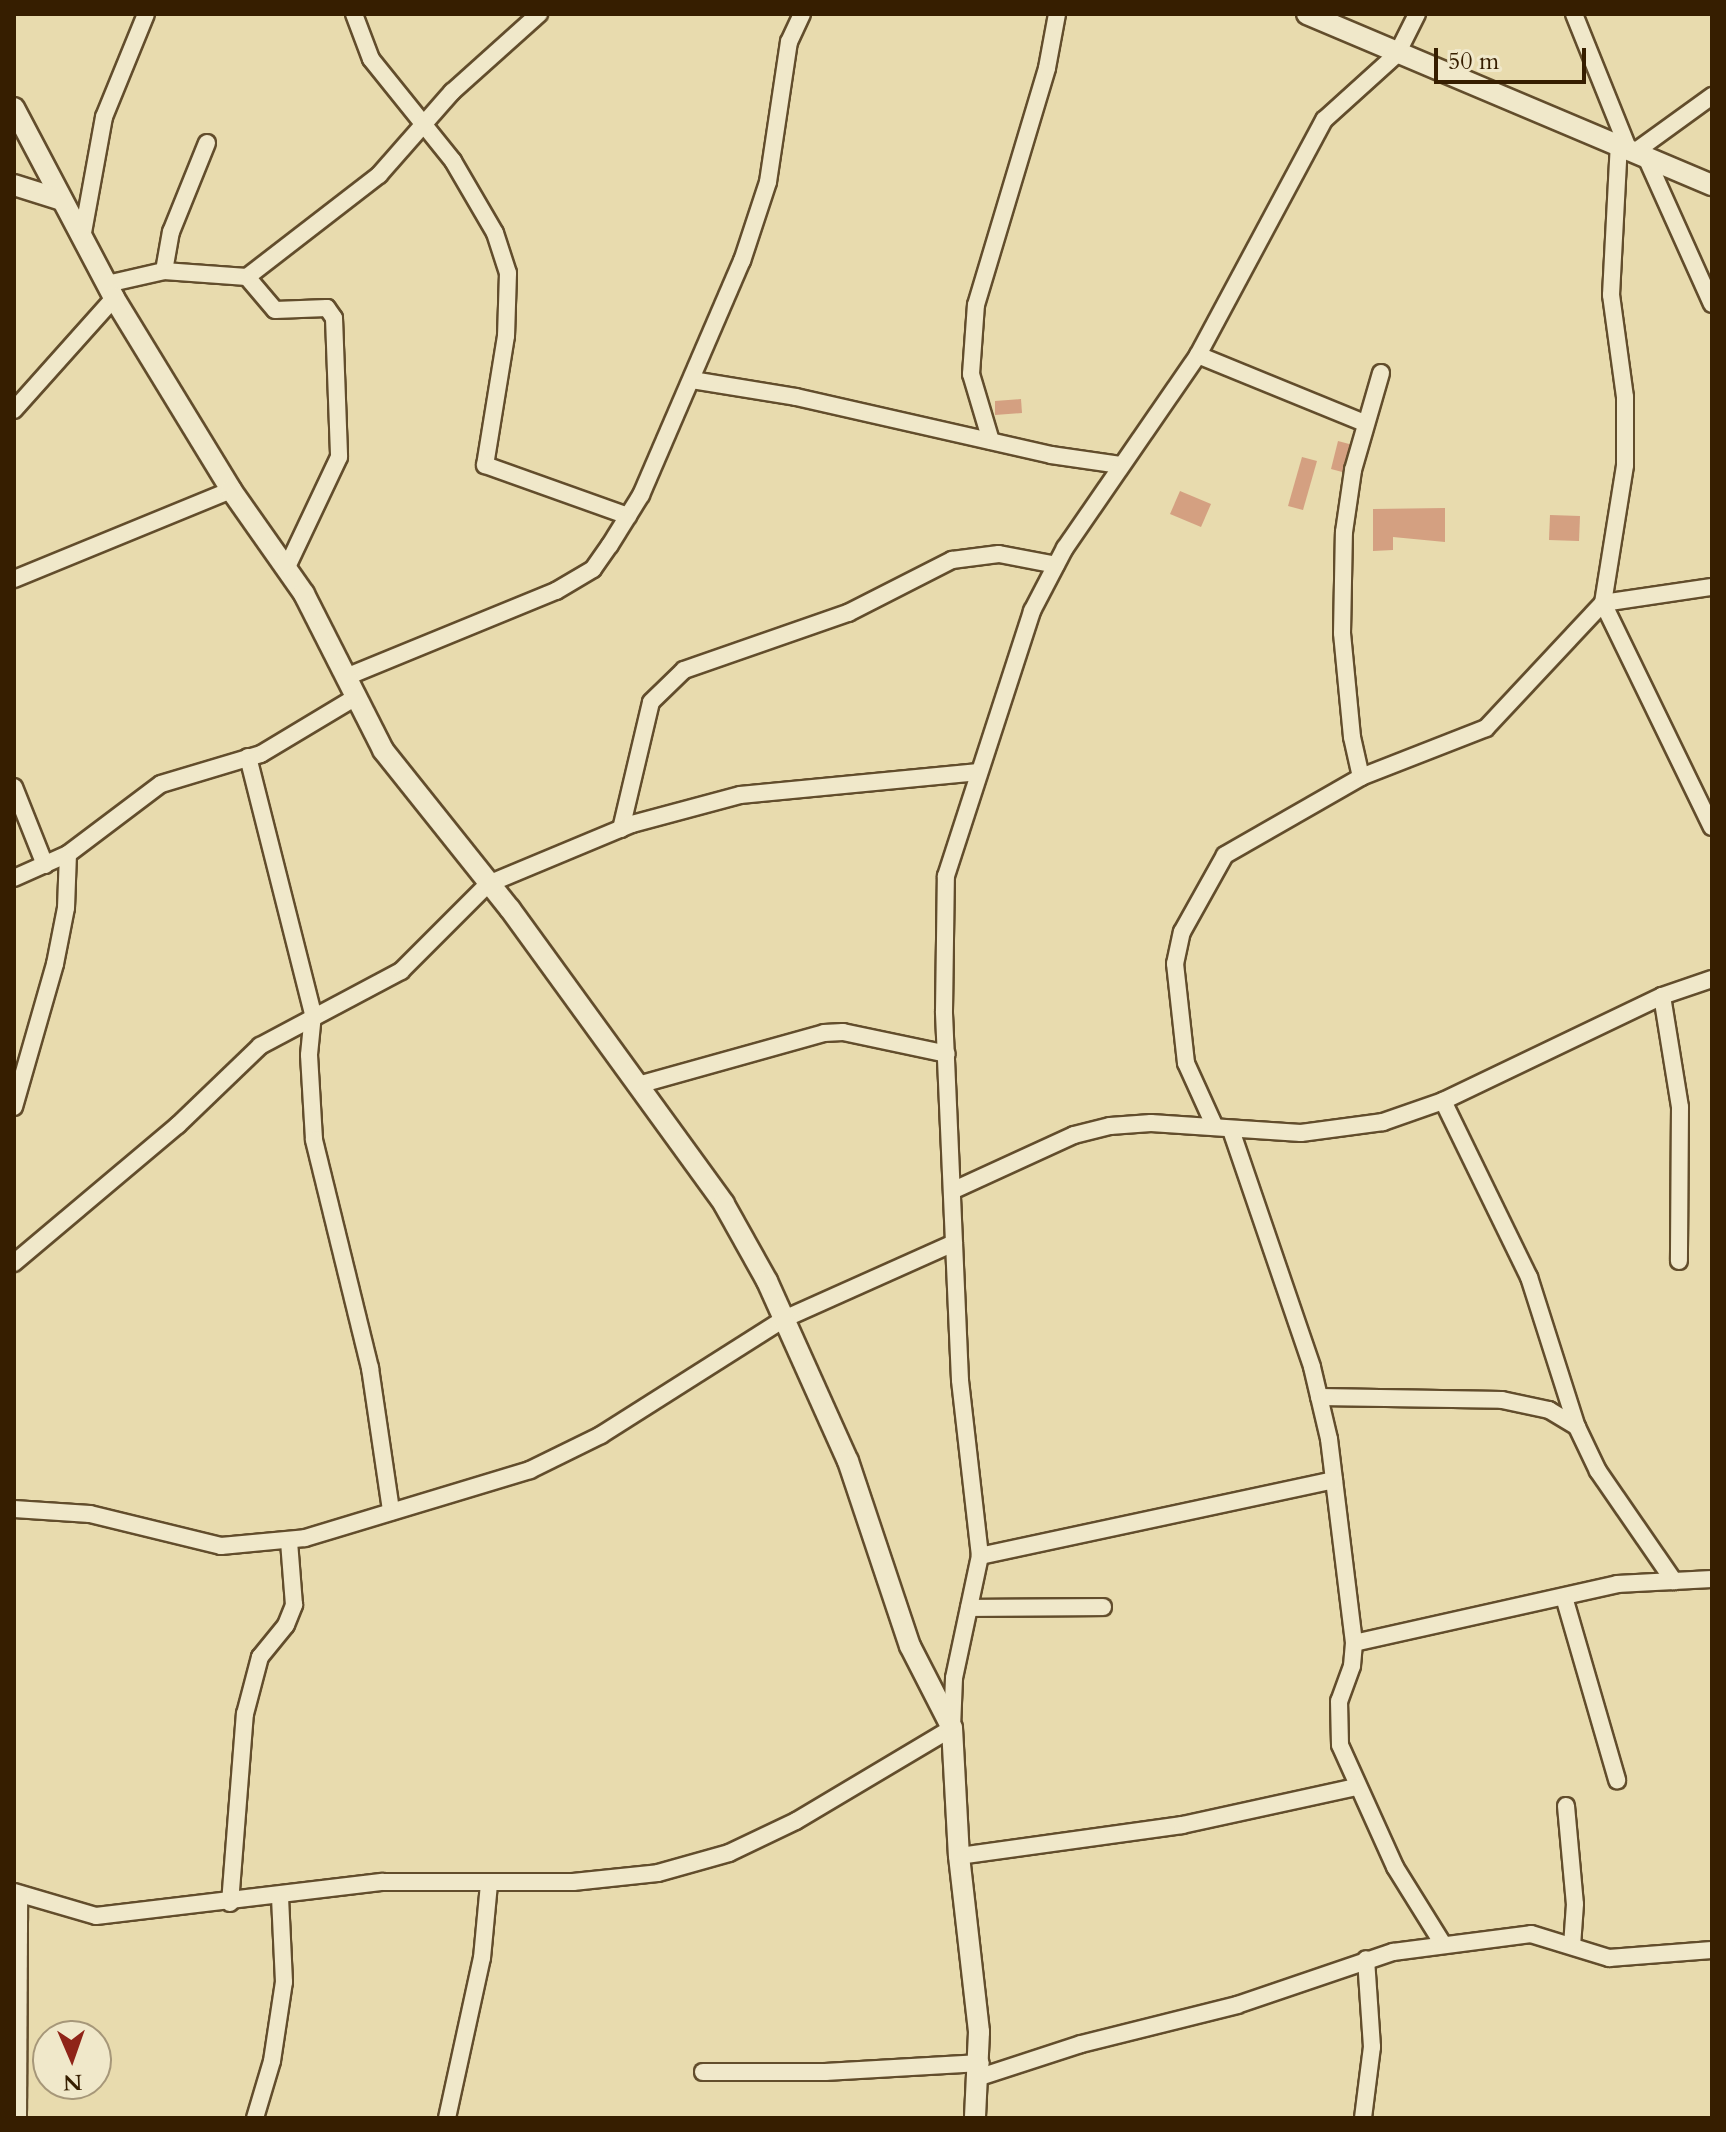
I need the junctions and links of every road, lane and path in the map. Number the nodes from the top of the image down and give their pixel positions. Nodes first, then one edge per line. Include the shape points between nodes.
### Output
1 (146, 14) edge
2 (354, 14) edge
3 (539, 14) edge
4 (802, 14) edge
5 (1057, 14) edge
6 (1307, 14) edge
7 (1417, 14) edge
8 (1574, 14) edge
9 (1397, 54) junction
10 (1712, 96) edge
11 (14, 108) edge
12 (423, 123) junction
13 (207, 143) dead end
14 (1632, 150) junction
15 (14, 185) edge
16 (1712, 185) edge
17 (62, 200) junction
18 (82, 238) junction
19 (164, 271) junction
20 (247, 277) junction
21 (110, 291) junction
22 (1712, 304) edge
23 (1198, 355) junction
24 (1381, 373) dead end
25 (692, 380) junction
26 (14, 410) edge
27 (1365, 423) junction
28 (991, 441) junction
29 (1120, 465) junction
30 (231, 490) junction
31 (628, 516) junction
32 (1056, 565) junction
33 (286, 569) junction
34 (14, 579) edge
35 (1712, 587) edge
36 (1603, 603) junction
37 (346, 677) junction
38 (356, 697) junction
39 (248, 757) junction
40 (979, 772) junction
41 (1361, 777) junction
42 (14, 787) edge
43 (1712, 827) edge
44 (621, 829) junction
45 (68, 854) junction
46 (45, 865) junction
47 (14, 878) edge
48 (488, 884) junction
49 (1712, 979) edge
50 (1662, 996) junction
51 (313, 1014) junction
52 (947, 1054) junction
53 (638, 1085) junction
54 (1443, 1101) junction
55 (14, 1107) edge
56 (1223, 1128) junction
57 (954, 1190) junction
58 (954, 1243) junction
59 (1679, 1261) dead end
60 (14, 1263) edge
61 (784, 1319) junction
62 (1319, 1397) junction
63 (1577, 1427) junction
64 (1334, 1480) junction
65 (14, 1509) edge
66 (391, 1511) junction
67 (289, 1541) junction
68 (980, 1556) junction
69 (1712, 1579) edge
70 (1674, 1581) junction
71 (1564, 1597) junction
72 (1103, 1607) dead end
73 (969, 1608) junction
74 (1354, 1643) junction
75 (952, 1728) junction
76 (1617, 1780) dead end
77 (1357, 1787) junction
78 (1566, 1806) dead end
79 (959, 1856) junction
80 (489, 1884) junction
81 (16, 1893) edge
82 (280, 1897) junction
83 (230, 1903) junction
84 (1443, 1944) junction
85 (1572, 1946) junction
86 (1712, 1950) edge
87 (1366, 1959) junction
88 (980, 2070) junction
89 (703, 2072) dead end
90 (18, 2118) edge
91 (255, 2118) edge
92 (447, 2118) edge
93 (975, 2118) edge
94 (1363, 2118) edge

1 - 18 street via 104,117
2 - 12 street via 371,59
3 - 12 street
4 - 25 street via 789,42 768,182 742,261
5 - 28 street via 1047,68 976,305 971,374
6 - 9 street
7 - 9 street
8 - 14 street
9 - 14 street
9 - 23 street via 1324,120
10 - 14 street
11 - 17 street
12 - 20 street via 379,175
12 - 31 street via 488,221 508,273 506,336 485,465
13 - 19 street via 171,232
14 - 16 street
14 - 22 street
14 - 36 street via 1611,295 1625,397 1625,465
15 - 17 street
17 - 18 street
18 - 21 street
19 - 20 street
19 - 21 street
20 - 33 street via 275,310 327,308 334,318 339,457
21 - 26 street
21 - 30 street
23 - 27 street
23 - 29 street
24 - 27 street
25 - 28 street via 796,397
25 - 31 street
27 - 41 street via 1344,532 1343,587 1352,737
28 - 29 street
29 - 32 street
30 - 33 street
30 - 34 street
31 - 37 street via 593,569 556,591
32 - 40 street via 1032,611
32 - 44 street via 999,554 952,560 848,613 684,670 651,702
33 - 37 street
35 - 36 street
36 - 41 street via 1486,728
36 - 43 street
37 - 38 street
38 - 39 street via 284,743
38 - 48 street via 408,786
39 - 45 street via 161,784
39 - 51 street
40 - 44 street via 758,791
40 - 52 street via 946,876
41 - 56 street via 1225,855 1182,932 1175,964 1186,1063
42 - 46 street
44 - 48 street
45 - 46 street
45 - 55 street via 66,908 55,964
46 - 47 street
48 - 51 street via 401,971
48 - 53 street
49 - 50 street
50 - 54 street
50 - 59 street via 1680,1107
51 - 60 street via 260,1046 178,1125
51 - 66 street via 309,1055 314,1140 370,1368
52 - 53 street via 861,1035 824,1033
52 - 57 street
53 - 61 street via 724,1204
54 - 56 street via 1383,1122 1335,1130
54 - 63 street via 1529,1277
56 - 57 street via 1151,1123 1086,1132
56 - 62 street
57 - 58 street
58 - 61 street
58 - 68 street via 960,1380
61 - 66 street via 601,1435 530,1470
61 - 75 street via 848,1461 910,1646
62 - 63 street via 1502,1400 1549,1410
62 - 64 street
63 - 70 street via 1598,1471
64 - 68 street
64 - 74 street
65 - 67 street via 90,1514 221,1546
66 - 67 street
67 - 83 street via 294,1605 286,1625 260,1657 245,1714
68 - 73 street
69 - 70 street
70 - 71 street via 1617,1584
71 - 74 street
71 - 76 street
72 - 73 street
73 - 75 street via 954,1678
74 - 77 street via 1339,1701 1340,1745
75 - 79 street
75 - 80 street via 796,1821 729,1853 658,1873
77 - 79 street via 1182,1825
77 - 84 street via 1395,1867
78 - 85 street via 1575,1904
79 - 88 street
80 - 82 street via 383,1882
80 - 92 street via 482,1958
81 - 83 street via 96,1916
81 - 90 street
82 - 83 street
82 - 91 street via 284,1982 272,2061
84 - 85 street via 1531,1934
84 - 87 street
85 - 86 street via 1609,1958
87 - 88 street via 1237,2005
87 - 94 street via 1372,2047
88 - 89 street
88 - 93 street

